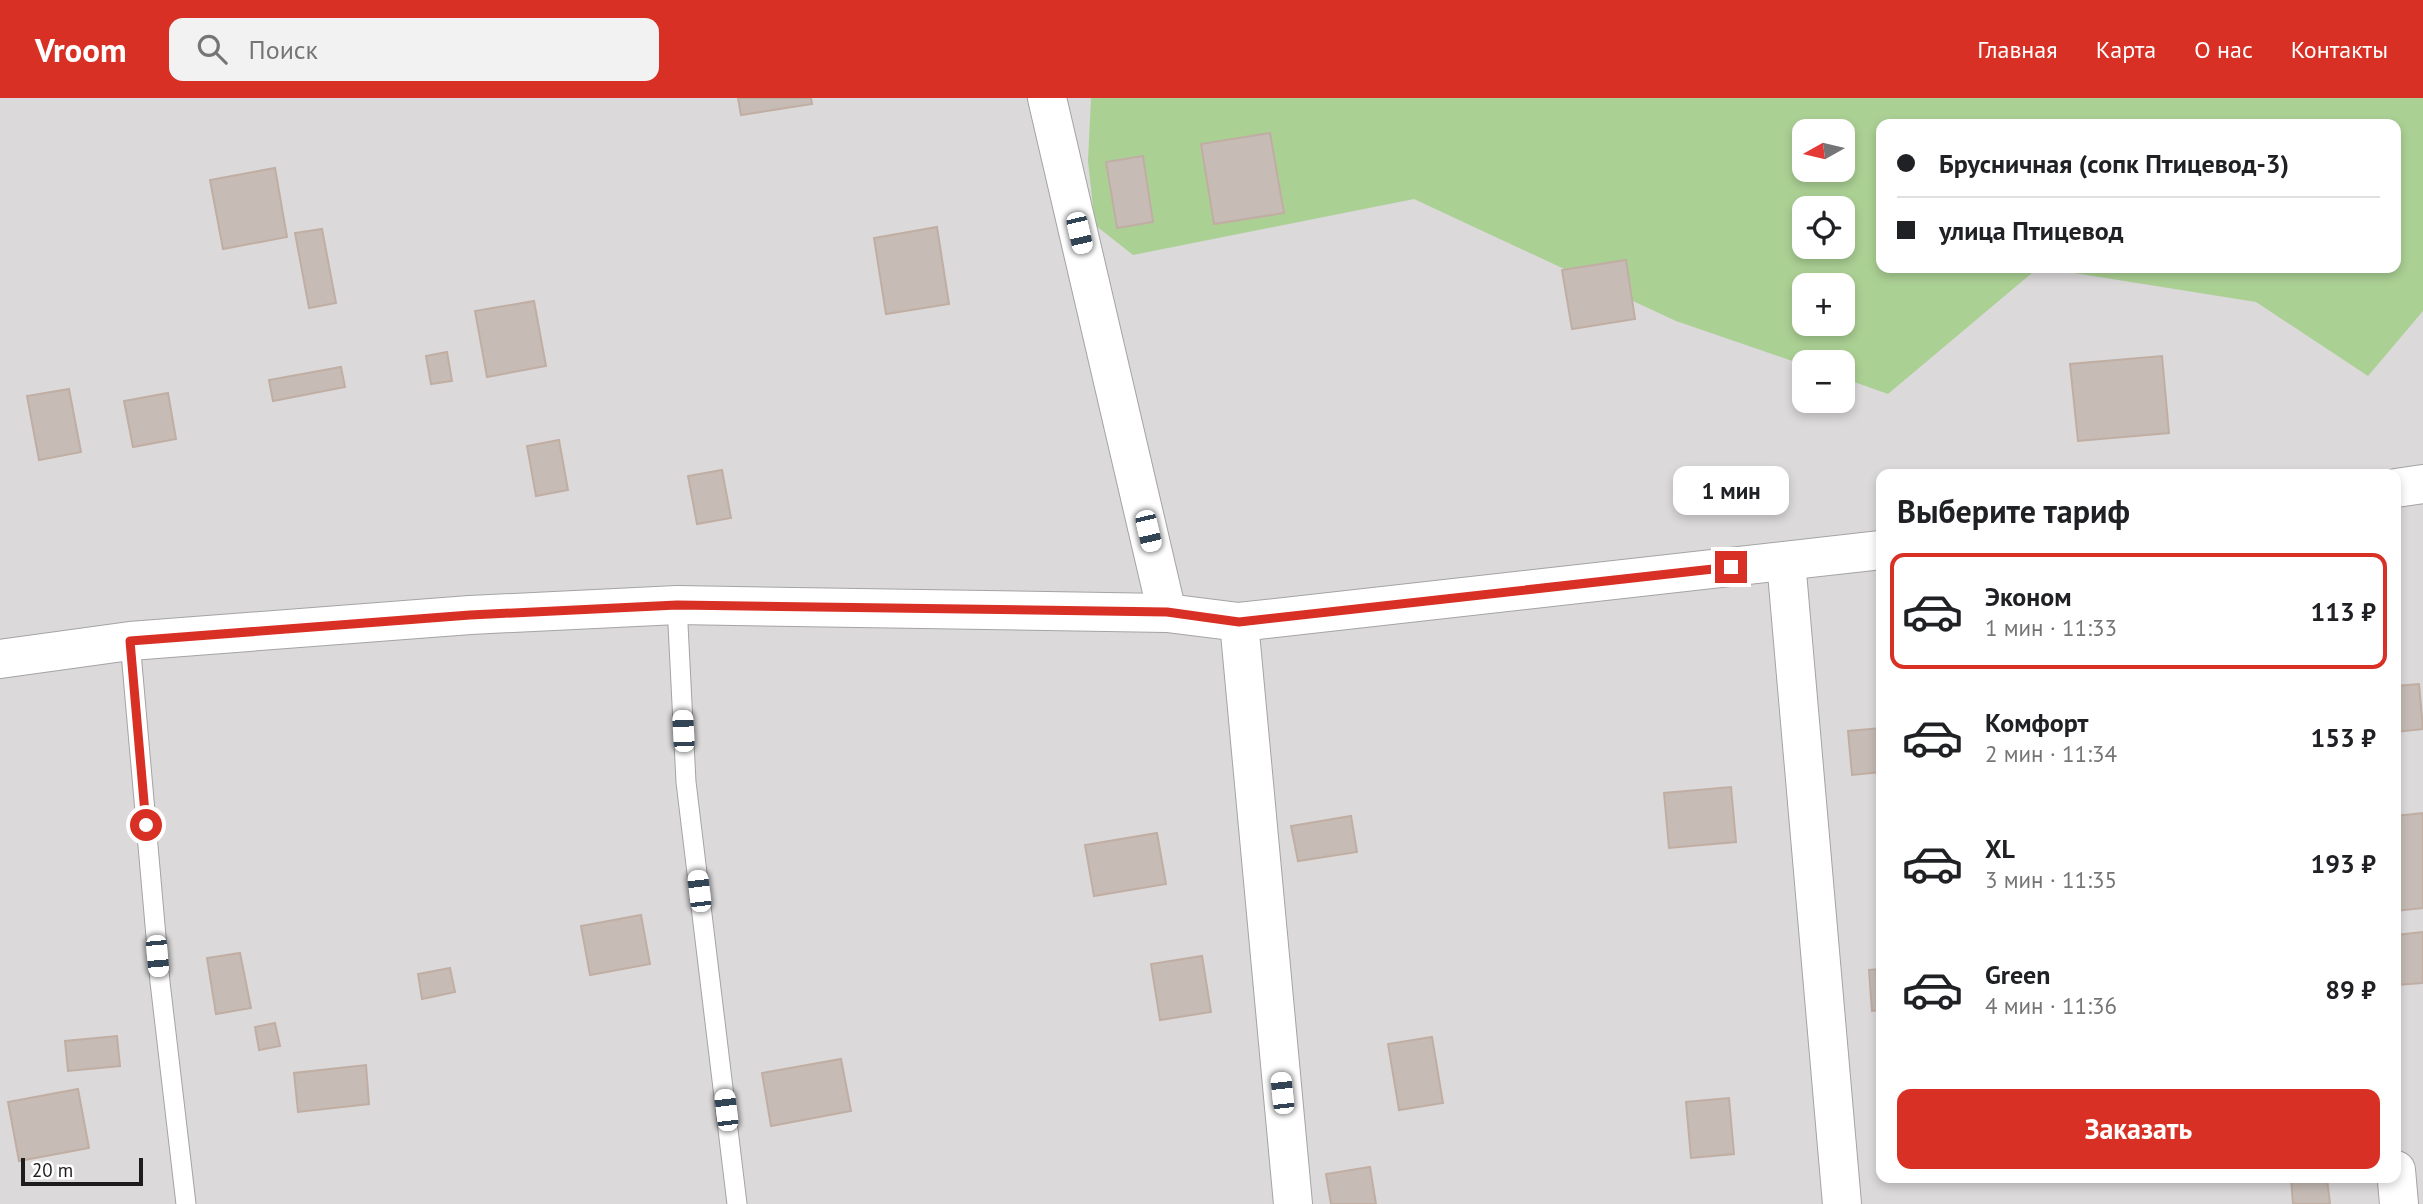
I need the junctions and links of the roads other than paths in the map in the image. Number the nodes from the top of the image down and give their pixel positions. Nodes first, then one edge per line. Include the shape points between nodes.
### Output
1 (1047, 98) edge
2 (2423, 484) edge
3 (2401, 487) edge
4 (1876, 551) edge
5 (1786, 561) junction
6 (677, 605) junction
7 (1167, 612) junction
8 (1239, 622) junction
9 (130, 641) junction
10 (0, 659) edge
11 (2397, 1183) edge
12 (186, 1204) edge
13 (737, 1204) edge
14 (1293, 1204) edge
15 (1842, 1204) edge
16 (2399, 1204) edge

1 - 7 street
2 - 3 street
4 - 5 street
5 - 8 street
5 - 15 street
6 - 7 street
6 - 9 street via 470,615
6 - 13 lane via 686,782
7 - 8 street
8 - 14 street
9 - 10 street
9 - 12 lane via 160,982
11 - 16 street

